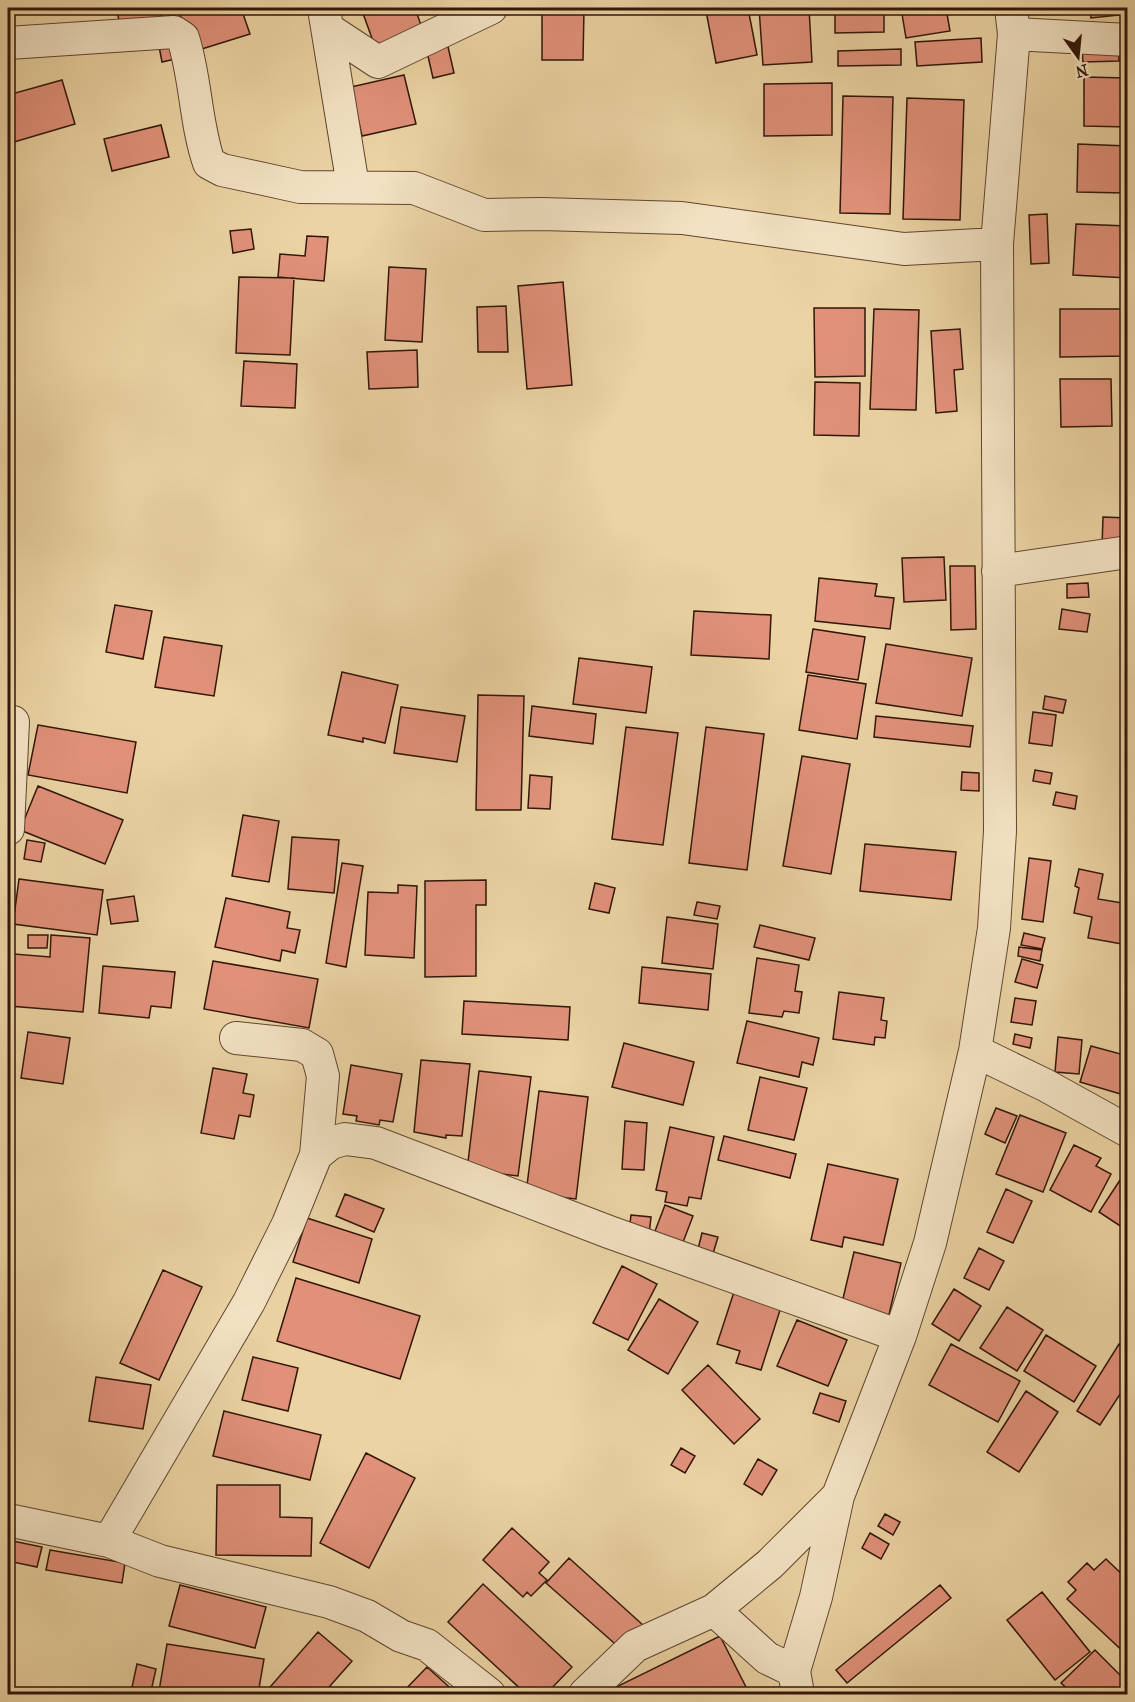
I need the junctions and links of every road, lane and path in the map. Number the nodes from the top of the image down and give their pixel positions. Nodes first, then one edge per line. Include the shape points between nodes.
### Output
1 (491, 8) edge
2 (326, 18) edge
3 (1012, 21) edge
4 (8, 36) edge
5 (1128, 40) edge
6 (352, 186) junction
7 (997, 244) junction
8 (1128, 552) edge
9 (998, 571) junction
10 (13, 722) dead end
11 (8, 830) edge
12 (236, 1038) dead end
13 (975, 1051) junction
14 (1128, 1131) edge
15 (316, 1155) junction
16 (900, 1335) junction
17 (838, 1496) junction
18 (8, 1520) edge
19 (109, 1541) junction
20 (714, 1610) junction
21 (796, 1683) edge
22 (489, 1695) edge
23 (585, 1695) edge

1 - 2 street via 378,62
2 - 6 street
3 - 5 street
3 - 7 street
4 - 6 street via 174,32 183,38 190,58 202,143 209,163 222,170 300,187
6 - 7 street via 414,188 484,215 682,218 904,249
7 - 9 street
8 - 9 street
9 - 13 street via 1000,831 994,928
10 - 11 street
12 - 15 street via 302,1045 317,1054 323,1076
13 - 14 street
13 - 16 street via 930,1243
15 - 16 street via 331,1143 345,1139 376,1143 609,1232
15 - 19 street via 288,1224 249,1302
16 - 17 street
17 - 20 street via 770,1564
17 - 21 street
18 - 19 street
19 - 22 street via 160,1561 329,1602 367,1616 400,1636 427,1645
20 - 21 street
20 - 23 street via 635,1646

